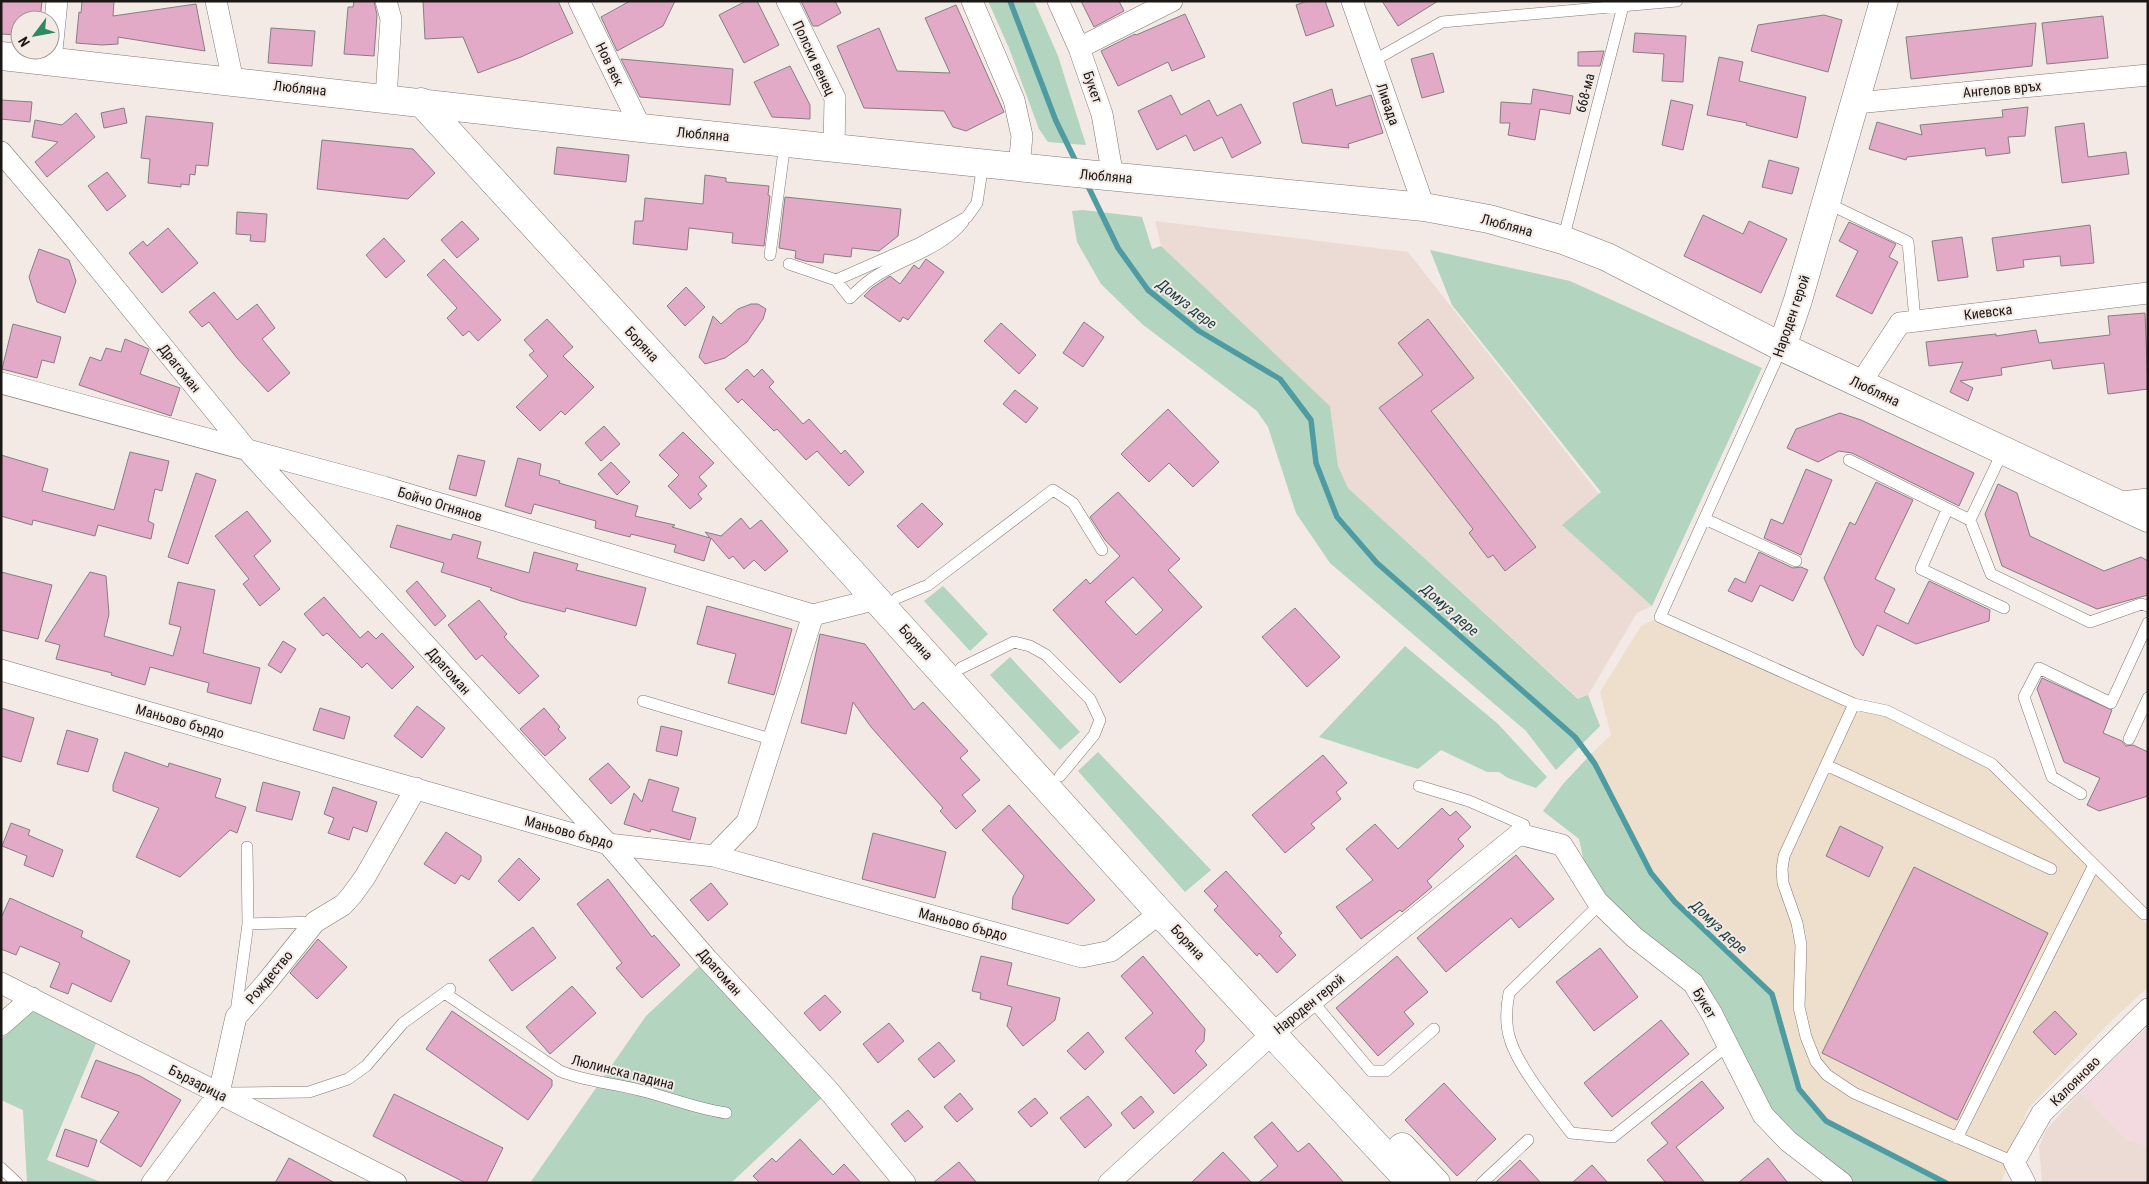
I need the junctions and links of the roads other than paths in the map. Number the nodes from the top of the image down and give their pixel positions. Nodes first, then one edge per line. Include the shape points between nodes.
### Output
1 (56, 1) edge
2 (216, 1) edge
3 (386, 1) edge
4 (579, 1) edge
5 (787, 1) edge
6 (972, 1) edge
7 (1058, 1) edge
8 (1172, 1) edge
9 (1352, 1) edge
10 (1678, 1) edge
11 (1884, 1) edge
12 (1622, 6) junction
13 (1080, 48) junction
14 (1, 56) edge
15 (52, 61) junction
16 (1373, 61) junction
17 (2148, 75) edge
18 (234, 81) junction
19 (386, 98) junction
20 (1856, 102) junction
21 (432, 103) junction
22 (641, 128) junction
23 (785, 142) junction
24 (834, 147) junction
25 (1, 152) edge
26 (983, 163) junction
27 (1020, 167) junction
28 (1106, 176) junction
29 (1827, 203) junction
30 (1424, 207) junction
31 (967, 217) junction
32 (1563, 240) junction
33 (770, 255) dead end
34 (789, 264) dead end
35 (836, 280) junction
36 (2148, 292) edge
37 (1915, 320) junction
38 (1782, 347) junction
39 (1, 383) edge
40 (1860, 384) junction
41 (247, 450) junction
42 (2003, 451) junction
43 (1849, 460) dead end
44 (2148, 499) edge
45 (2114, 503) junction
46 (1947, 510) junction
47 (2148, 518) edge
48 (1705, 519) junction
49 (1970, 520) junction
50 (1102, 550) dead end
51 (1796, 561) dead end
52 (887, 599) junction
53 (2148, 606) edge
54 (2004, 608) dead end
55 (813, 615) junction
56 (2148, 624) edge
57 (2144, 645) edge
58 (961, 668) junction
59 (1, 670) edge
60 (2148, 698) edge
61 (642, 701) dead end
62 (1854, 704) junction
63 (2129, 739) dead end
64 (774, 740) junction
65 (1826, 765) junction
66 (1060, 776) junction
67 (1419, 786) dead end
68 (416, 788) junction
69 (2081, 794) dead end
70 (1521, 830) junction
71 (608, 844) junction
72 (247, 847) dead end
73 (714, 856) junction
74 (2094, 865) junction
75 (2051, 869) dead end
76 (1600, 904) junction
77 (1160, 913) junction
78 (2144, 914) dead end
79 (315, 922) junction
80 (248, 924) junction
81 (1, 983) edge
82 (32, 998) junction
83 (1313, 1002) junction
84 (2148, 1009) edge
85 (236, 1017) junction
86 (1, 1026) edge
87 (1280, 1027) junction
88 (1434, 1029) dead end
89 (1727, 1046) junction
90 (219, 1093) junction
91 (726, 1112) dead end
92 (1957, 1138) junction
93 (1528, 1140) dead end
94 (2014, 1162) junction
95 (1, 1168) edge
96 (17, 1183) edge
97 (152, 1183) edge
98 (396, 1183) edge
99 (905, 1183) edge
100 (1109, 1183) edge
101 (1411, 1183) edge
102 (1436, 1183) edge
103 (1482, 1183) edge
104 (1842, 1183) edge
105 (2025, 1183) edge

1 - 15 street
2 - 18 street
3 - 19 street via 391,19
4 - 22 street, Нов век
5 - 24 street, Полски венец via 835,98
6 - 27 street via 1014,100 1022,136
7 - 13 street, Букет
8 - 13 street
9 - 16 street, Ливада
10 - 12 lane
11 - 20 street, Народен герой
12 - 16 lane via 1442,22
12 - 32 lane, 668-ма
13 - 28 street, Букет via 1102,114
14 - 15 street, Любляна
15 - 18 street, Любляна
16 - 30 street, Ливада
17 - 20 street, Ангелов връх
18 - 19 street, Любляна
19 - 21 street, Любляна
20 - 29 street, Народен герой
21 - 22 street, Любляна
21 - 52 street, Боряна
22 - 23 street, Любляна
23 - 24 street, Любляна
23 - 33 lane
24 - 26 street, Любляна
25 - 41 street, Драгоман
26 - 27 street, Любляна
26 - 31 lane via 977,203
27 - 28 street, Любляна
28 - 30 street, Любляна
29 - 37 lane via 1908,242
29 - 38 street, Народен герой
30 - 32 street, Любляна via 1489,219
31 - 35 lane via 918,244
31 - 35 lane via 953,234 871,279 850,298
32 - 38 street, Любляна via 1606,257
34 - 35 lane
36 - 37 street, Киевска
37 - 40 street, Киевска via 1900,323
38 - 40 street, Любляна
38 - 48 lane, Народен герой
39 - 41 street, Бойчо Огнянов
40 - 42 street, Любляна
41 - 55 street, Бойчо Огнянов
41 - 71 street, Драгоман
42 - 45 street, Любляна
42 - 49 lane
43 - 46 lane
44 - 45 street
45 - 47 street, Любляна
46 - 49 lane
46 - 54 lane via 1921,569
48 - 51 lane
48 - 62 lane, Народен герой via 1660,617
49 - 53 lane via 1991,574 2090,622 2141,604
50 - 52 lane via 1072,503 1053,490 928,585
52 - 55 street
52 - 58 street, Боряна
52 - 77 street, Боряна
55 - 64 street
56 - 57 lane
57 - 69 lane via 2111,703 2039,668 2024,698 2052,777
58 - 66 street, Боряна
58 - 66 lane via 1014,642 1046,655 1090,699 1100,720 1094,735
59 - 68 street, Маньово бърдо
60 - 63 lane
61 - 64 lane
62 - 65 lane
62 - 74 lane via 1887,711 1992,764
64 - 73 street via 747,822
65 - 75 lane
65 - 92 lane via 1784,856 1782,869 1783,883 1800,934 1799,1007 1810,1051 1827,1075 1854,1093
66 - 87 street, Боряна
67 - 70 lane via 1469,801
68 - 71 street, Маньово бърдо
68 - 79 street, Рождество via 366,877 343,905
70 - 76 street, Букет via 1562,845
70 - 83 street, Народен герой
71 - 73 street, Маньово бърдо
71 - 99 street, Драгоман via 707,959 829,1090
72 - 80 lane
73 - 77 street, Маньово бърдо via 1082,957 1111,951
74 - 78 lane
74 - 92 lane
76 - 89 street, Букет via 1634,937 1693,983
76 - 89 lane via 1508,994 1505,1014 1510,1040 1520,1061 1571,1134 1613,1137
77 - 87 street, Боряна
79 - 80 lane
79 - 85 street, Рождество
80 - 85 lane
81 - 82 street, Бързарица
82 - 86 street
82 - 90 street, Бързарица
83 - 87 street, Народен герой
83 - 88 lane via 1371,1071 1386,1071
84 - 94 street, Калояново via 2042,1112
85 - 90 street, Рождество
87 - 100 street, Народен герой
87 - 101 street, Боряна
87 - 102 street, Боряна
89 - 104 street, Букет via 1763,1115 1788,1141
90 - 91 lane, Люлинска падина via 308,1092 348,1079 366,1066 403,1023 448,991 560,1071
90 - 97 street, Рождество
90 - 98 street, Бързарица
92 - 94 lane
93 - 103 lane
94 - 105 street
95 - 96 lane

